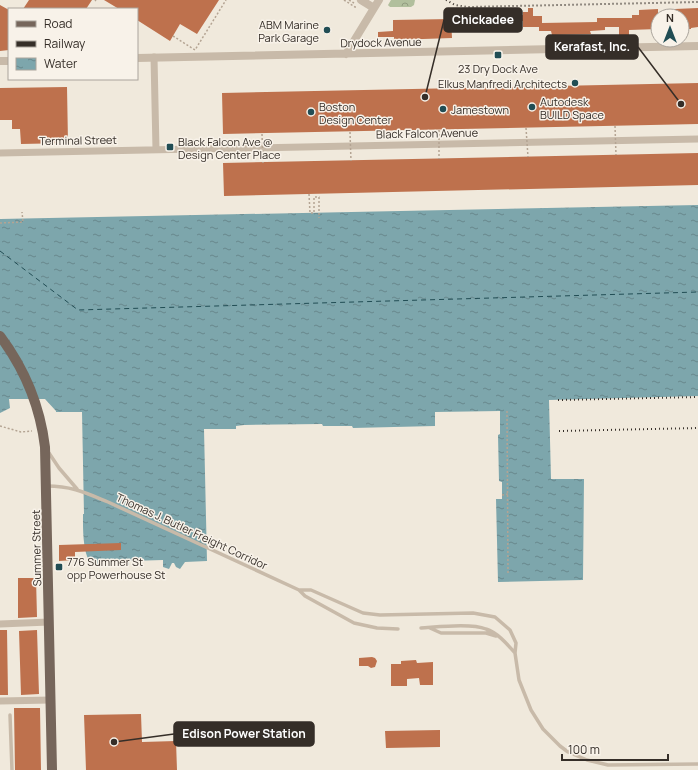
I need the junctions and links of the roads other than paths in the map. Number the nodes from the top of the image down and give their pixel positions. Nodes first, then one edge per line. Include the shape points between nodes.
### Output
1 (379, 0) edge
2 (357, 4) edge
3 (374, 8) junction
4 (698, 46) edge
5 (346, 54) junction
6 (154, 57) junction
7 (138, 58) edge
8 (698, 139) edge
9 (156, 150) junction
10 (0, 153) edge
11 (0, 336) edge
12 (44, 440) junction
13 (46, 486) junction
14 (78, 489) junction
15 (299, 590) junction
16 (49, 622) junction
17 (0, 624) edge
18 (421, 628) dead end
19 (429, 628) junction
20 (398, 630) dead end
21 (502, 638) junction
22 (515, 653) junction
23 (51, 700) junction
24 (0, 701) edge
25 (10, 715) dead end
26 (698, 764) edge
27 (12, 770) edge
28 (52, 770) edge

1 - 3 street
2 - 3 street
3 - 5 street
4 - 5 street, Drydock Avenue
5 - 6 street, Drydock Avenue
6 - 7 street, Drydock Avenue
6 - 9 street
8 - 9 street, Black Falcon Avenue
9 - 10 street, Terminal Street
11 - 12 main road, Summer Street via 20,366 35,403
12 - 13 main road, Summer Street
12 - 14 lane, Thomas J. Butler Freight Corridor via 53,460
13 - 14 lane, Thomas J. Butler Freight Corridor
13 - 16 main road, Summer Street
14 - 15 lane, Thomas J. Butler Freight Corridor
15 - 20 lane, Thomas J. Butler Freight Corridor via 305,596 354,623
15 - 22 lane, Thomas J. Butler Freight Corridor via 311,590 363,613 473,613 496,617 510,630 516,642
16 - 17 street
16 - 23 main road, Summer Street
18 - 19 lane
19 - 21 lane via 441,633 486,633
19 - 21 lane via 475,626 487,629
21 - 22 lane
22 - 26 lane, Thomas J. Butler Freight Corridor via 519,680 531,710 543,730 568,752 608,765
23 - 24 street
23 - 28 main road, Summer Street
25 - 27 lane

